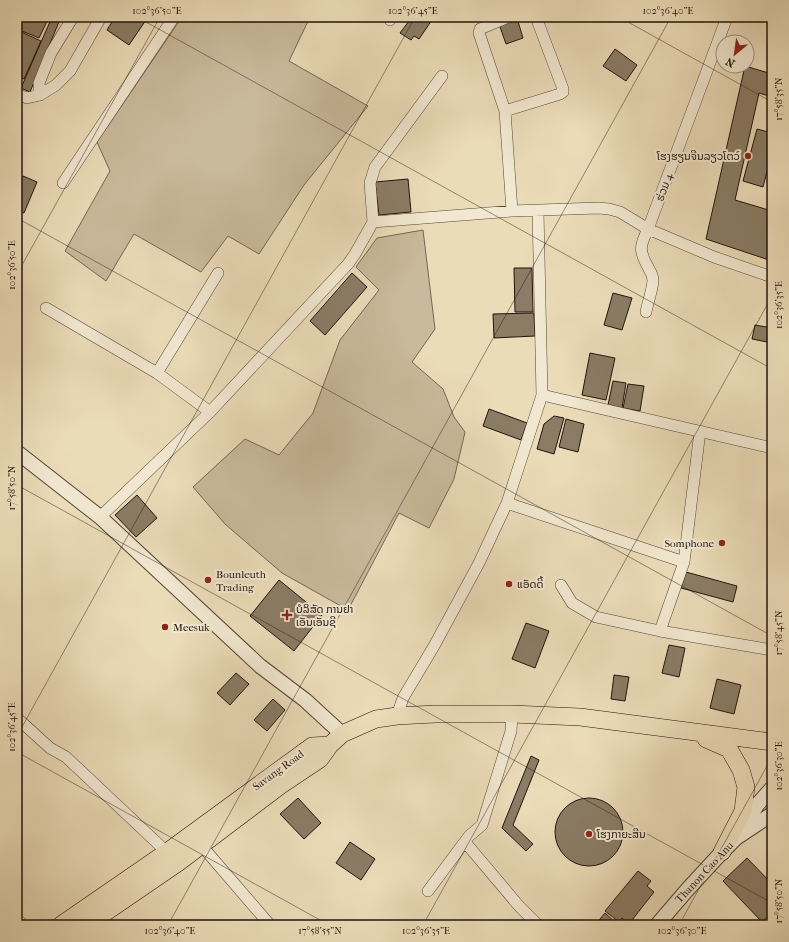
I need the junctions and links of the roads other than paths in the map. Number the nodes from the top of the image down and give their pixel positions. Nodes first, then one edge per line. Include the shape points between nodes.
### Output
1 (73, 17) edge
2 (101, 17) edge
3 (174, 17) edge
4 (508, 17) edge
5 (536, 17) edge
6 (727, 17) edge
7 (442, 76) dead end
8 (17, 94) edge
9 (40, 95) junction
10 (505, 111) junction
11 (63, 183) dead end
12 (538, 210) junction
13 (512, 211) junction
14 (373, 222) junction
15 (648, 228) junction
16 (218, 273) dead end
17 (772, 277) edge
18 (46, 308) dead end
19 (646, 312) dead end
20 (157, 373) junction
21 (542, 395) junction
22 (210, 412) junction
23 (700, 431) junction
24 (772, 448) edge
25 (17, 452) edge
26 (507, 503) junction
27 (100, 516) junction
28 (684, 562) junction
29 (561, 585) dead end
30 (660, 631) junction
31 (772, 650) edge
32 (512, 714) junction
33 (397, 716) junction
34 (17, 718) edge
35 (670, 728) junction
36 (336, 740) junction
37 (772, 742) edge
38 (772, 788) edge
39 (772, 814) edge
40 (736, 838) junction
41 (465, 842) junction
42 (201, 845) junction
43 (722, 852) junction
44 (173, 857) junction
45 (428, 892) dead end
46 (17, 919) edge
47 (23, 925) edge
48 (61, 925) edge
49 (87, 925) edge
50 (270, 925) edge
51 (538, 925) edge
52 (657, 925) edge

1 - 9 street via 51,53 38,83
2 - 9 street via 70,71 56,85
3 - 11 street
4 - 10 street via 480,29 479,33
5 - 10 street via 563,92
6 - 15 street, ຮ່ວມ 4
7 - 14 street via 375,166 370,183
8 - 9 street via 27,98
10 - 13 street
12 - 13 street
12 - 15 street via 609,209 620,212
12 - 21 street
13 - 14 street
14 - 22 street via 348,264
15 - 17 street via 714,257
15 - 19 street, ຮ່ວມ 4 via 640,250 653,280
16 - 20 street
18 - 20 street
20 - 22 street
21 - 23 street
21 - 26 street
22 - 27 street
23 - 24 street
23 - 28 street
25 - 27 street
26 - 28 street
26 - 33 street via 479,563 403,698
27 - 36 street via 260,666 305,700
28 - 30 street
29 - 30 street via 572,603 596,617
30 - 31 street
32 - 33 main road
32 - 35 main road via 580,716
32 - 41 street via 510,731 482,825
33 - 36 main road via 376,719
34 - 44 street via 50,748 66,757
35 - 37 main road
35 - 43 main road via 729,749 741,770 746,787 743,811
36 - 42 main road, Savang Road via 320,759
36 - 44 main road, Savang Road via 312,746
38 - 40 street, Thanon Cao Anu via 757,805
39 - 40 street, Thanon Cao Anu
40 - 43 street, Thanon Cao Anu
41 - 45 street
41 - 51 street
42 - 44 main road, Savang Road
42 - 50 street
43 - 52 street, Thanon Cao Anu
44 - 48 main road, Savang Road
44 - 49 main road, Savang Road
46 - 47 street

